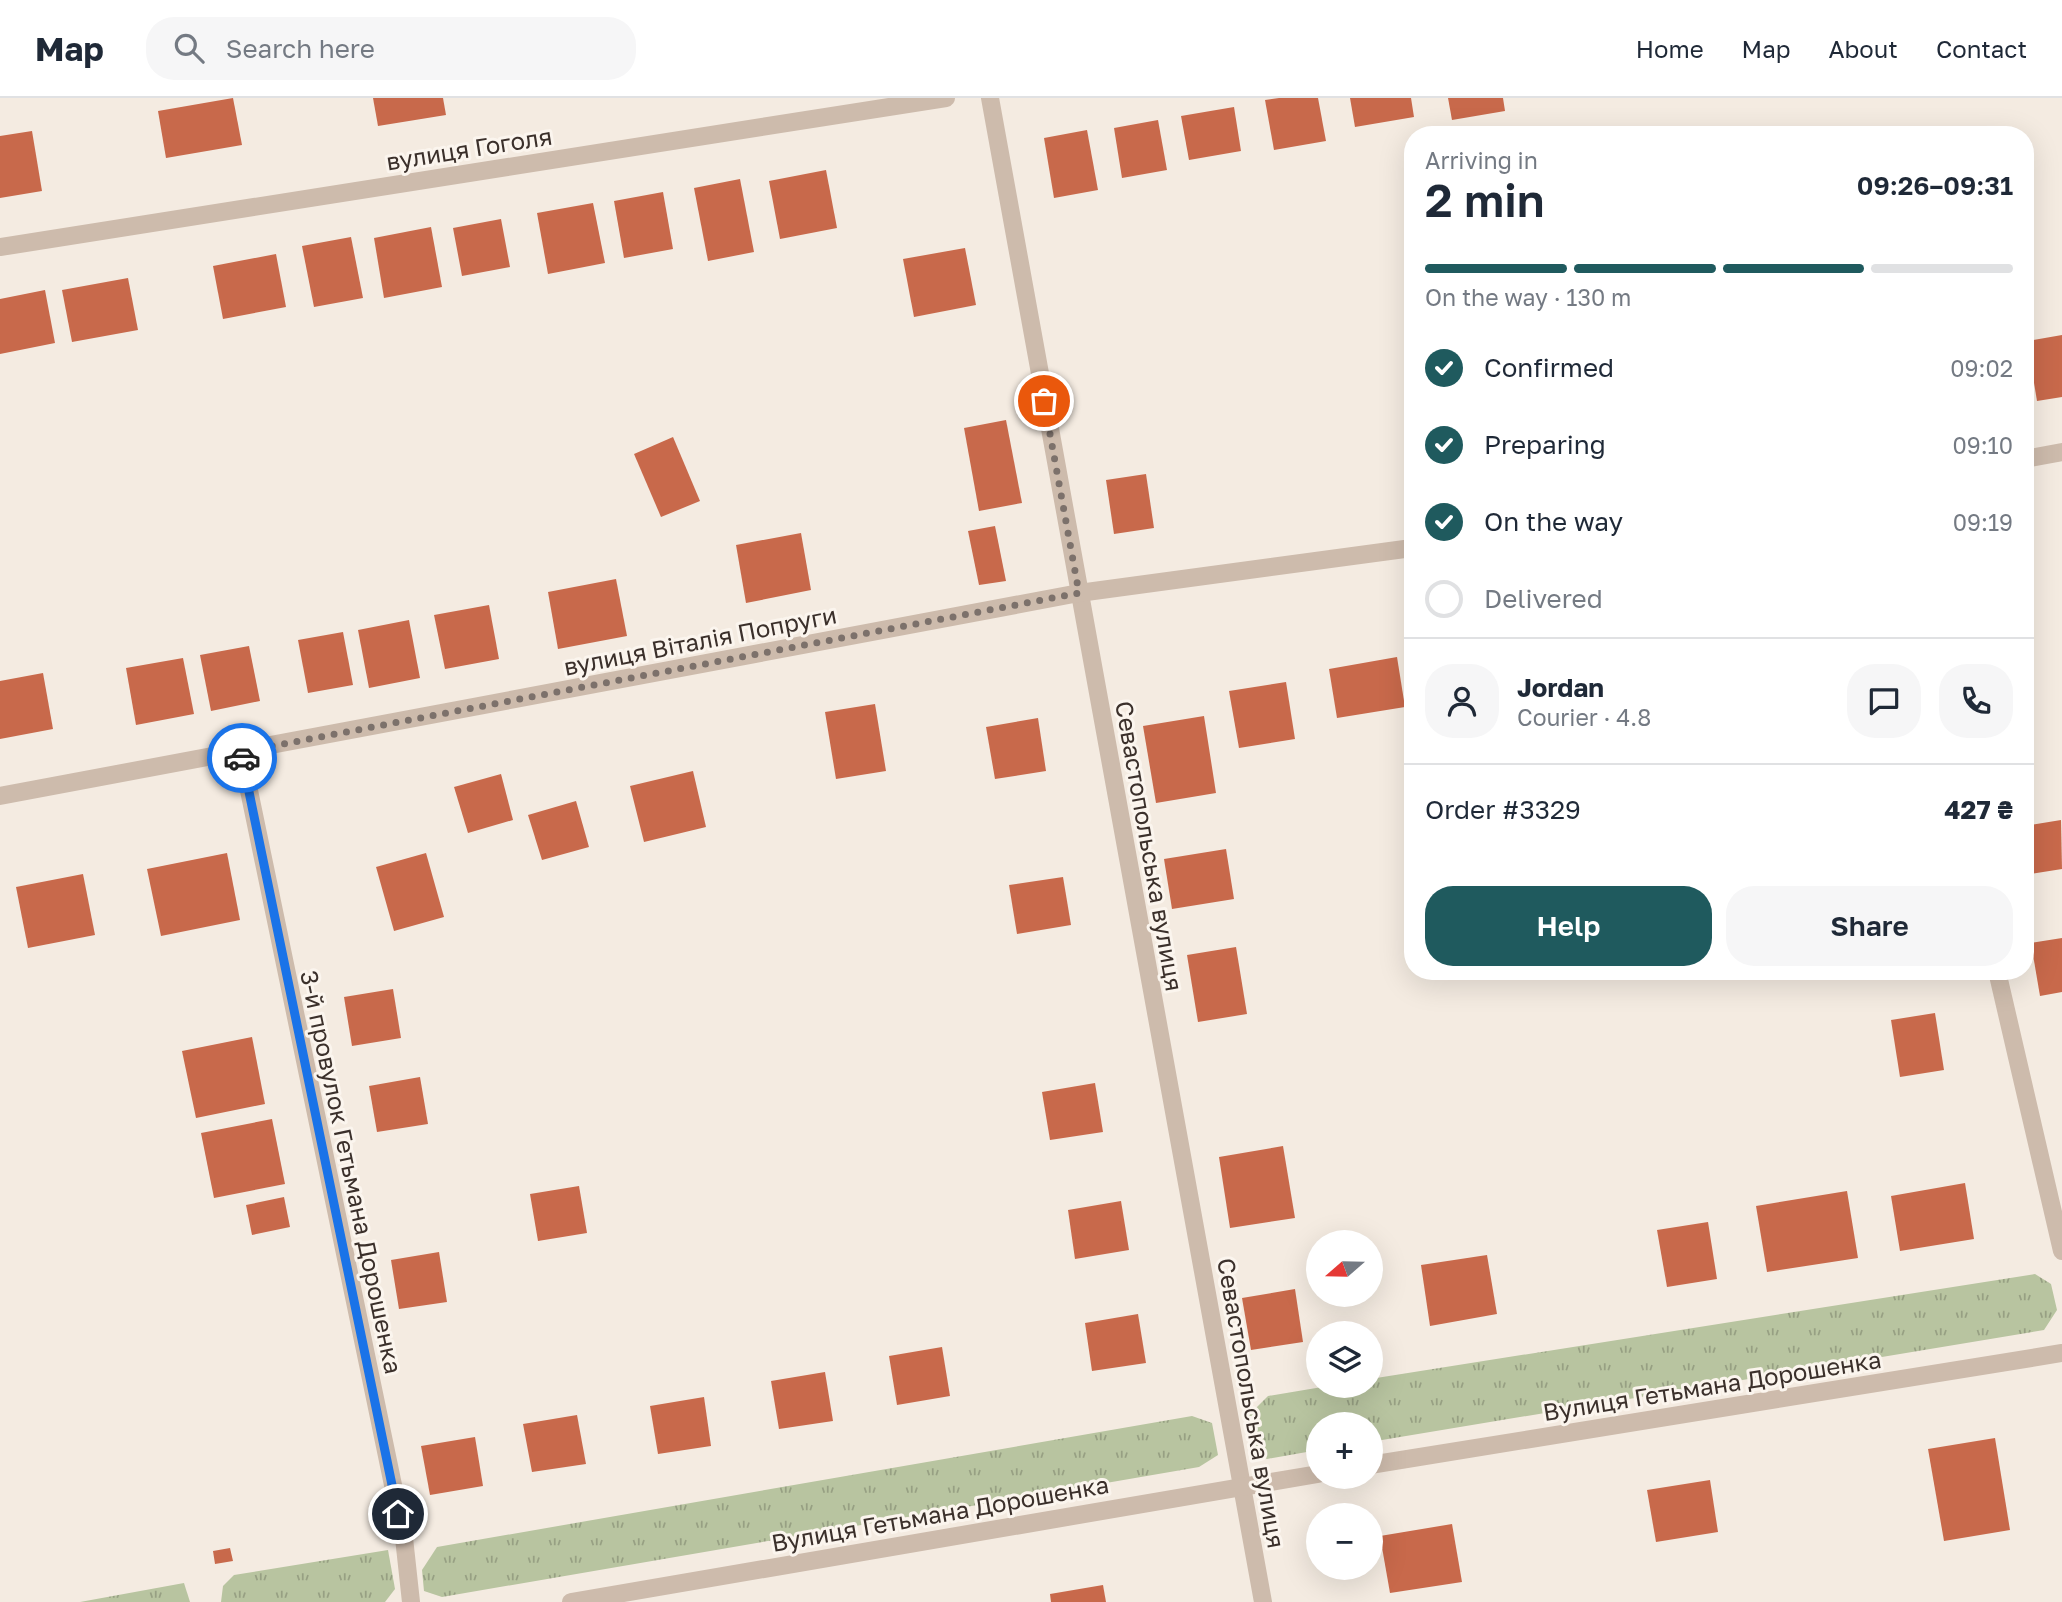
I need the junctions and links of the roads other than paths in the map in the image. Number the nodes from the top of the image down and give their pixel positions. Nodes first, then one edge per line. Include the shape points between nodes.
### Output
1 (946, 98) edge
2 (990, 98) edge
3 (0, 247) edge
4 (2062, 452) edge
5 (2034, 457) edge
6 (1404, 549) edge
7 (1079, 593) junction
8 (241, 752) junction
9 (0, 796) edge
10 (1999, 980) edge
11 (2062, 1251) edge
12 (2062, 1353) edge
13 (1383, 1463) edge
14 (1306, 1476) edge
15 (1243, 1486) junction
16 (411, 1602) edge
17 (570, 1602) edge
18 (1263, 1602) edge

1 - 3 street, вулиця Гоголя
2 - 7 street, Севастопольська вулиця
4 - 5 street
6 - 7 street, вулиця Віталія Попруги
7 - 8 street, вулиця Віталія Попруги
7 - 15 street, Севастопольська вулиця
8 - 9 street, вулиця Віталія Попруги
8 - 16 street, 3-й провулок Гетьмана Дорошенка via 404,1538
10 - 11 street
12 - 13 street, Вулиця Гетьмана Дорошенка
14 - 15 street, Вулиця Гетьмана Дорошенка
15 - 17 street, Вулиця Гетьмана Дорошенка
15 - 18 street, Севастопольська вулиця

